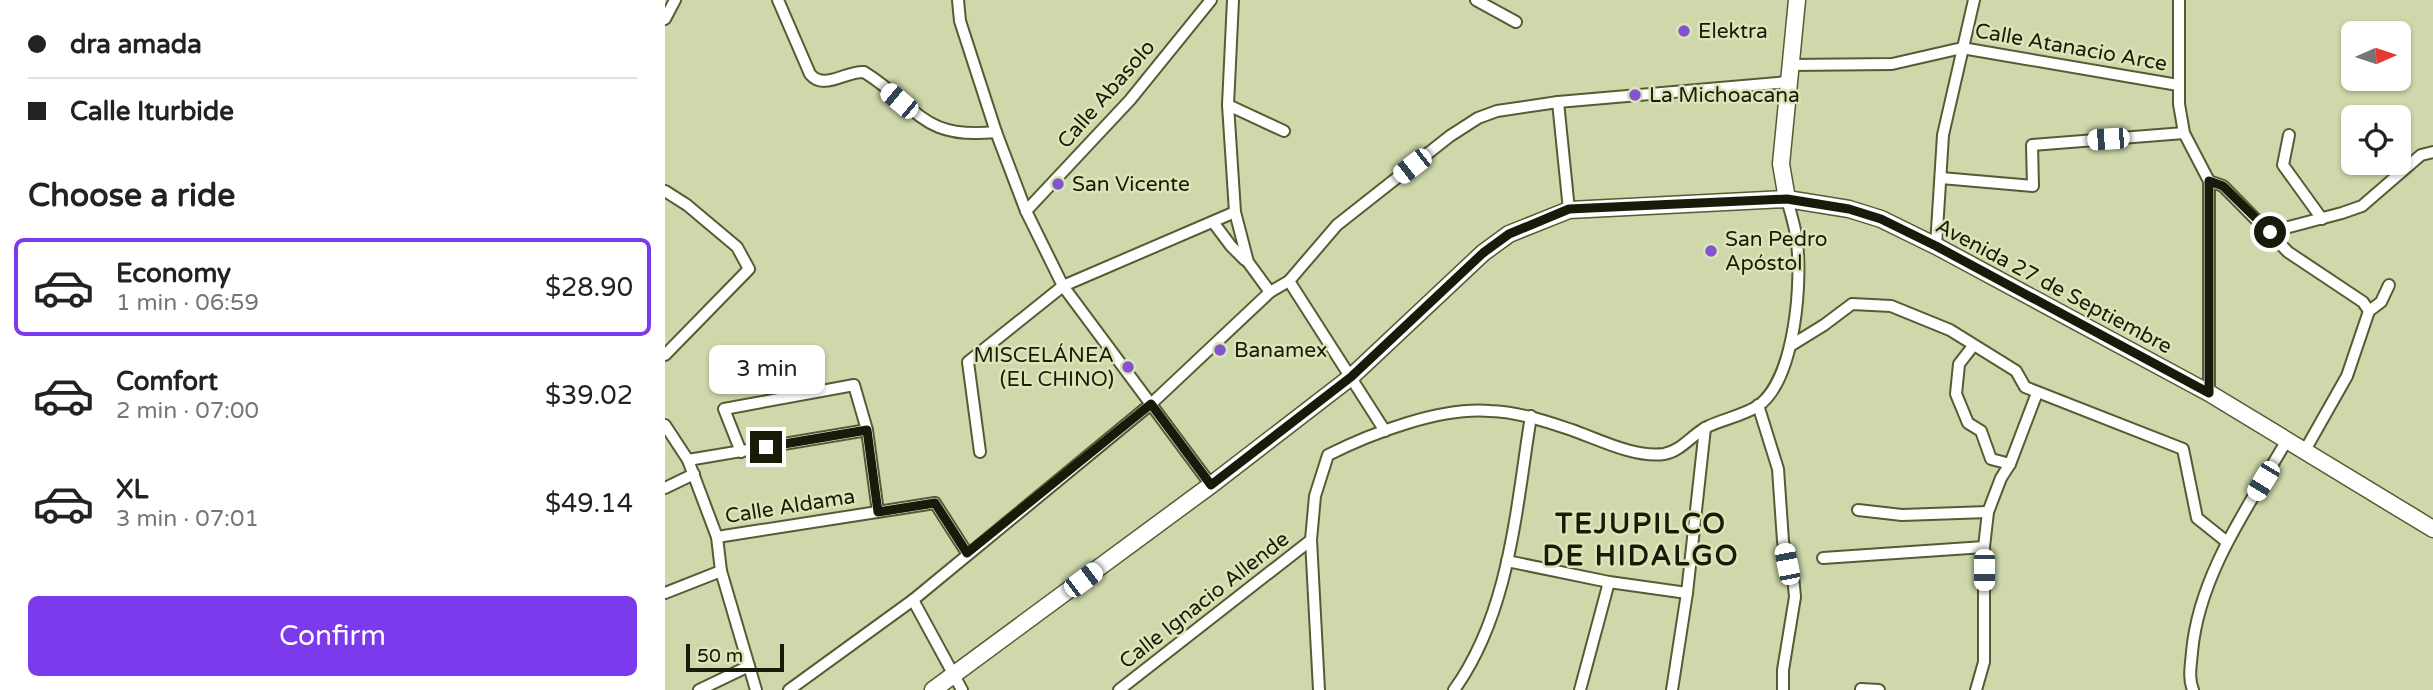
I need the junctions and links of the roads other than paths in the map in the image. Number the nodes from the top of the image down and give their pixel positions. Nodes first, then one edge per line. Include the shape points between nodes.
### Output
1 (675, 0) edge
2 (778, 0) edge
3 (958, 0) edge
4 (1211, 0) edge
5 (1233, 0) edge
6 (1476, 0) edge
7 (1797, 0) edge
8 (1974, 0) edge
9 (2179, 0) edge
10 (665, 19) edge
11 (1516, 22) dead end
12 (1962, 48) junction
13 (1790, 65) junction
14 (1788, 82) junction
15 (2178, 85) junction
16 (1558, 102) junction
17 (1228, 105) junction
18 (1284, 131) dead end
19 (996, 132) junction
20 (2184, 133) junction
21 (2289, 135) dead end
22 (2433, 152) edge
23 (1941, 178) junction
24 (2209, 181) junction
25 (665, 191) edge
26 (1787, 199) junction
27 (1569, 209) junction
28 (1026, 211) junction
29 (1235, 212) junction
30 (2322, 219) junction
31 (1213, 222) junction
32 (2270, 232) junction
33 (1936, 246) junction
34 (1248, 262) junction
35 (1289, 281) junction
36 (2389, 285) dead end
37 (1063, 286) junction
38 (1270, 292) junction
39 (2369, 311) junction
40 (1790, 346) junction
41 (1973, 346) junction
42 (665, 355) edge
43 (1351, 377) junction
44 (2037, 393) junction
45 (2209, 393) junction
46 (1151, 404) junction
47 (1758, 405) junction
48 (1531, 416) junction
49 (665, 425) edge
50 (1705, 428) junction
51 (867, 430) junction
52 (1385, 431) junction
53 (2287, 440) junction
54 (741, 452) junction
55 (980, 452) dead end
56 (2304, 452) junction
57 (688, 460) junction
58 (2010, 464) junction
59 (694, 474) junction
60 (1211, 485) junction
61 (665, 488) edge
62 (1858, 510) dead end
63 (878, 512) junction
64 (1988, 512) junction
65 (2433, 530) edge
66 (717, 537) junction
67 (1311, 540) junction
68 (2227, 542) junction
69 (1984, 547) junction
70 (967, 553) junction
71 (1823, 558) dead end
72 (1507, 561) junction
73 (721, 571) junction
74 (1609, 582) junction
75 (665, 593) edge
76 (1687, 593) junction
77 (912, 600) junction
78 (749, 666) junction
79 (956, 685) edge
80 (1132, 686) edge
81 (1861, 689) edge
82 (699, 690) edge
83 (756, 690) edge
84 (789, 690) edge
85 (933, 690) edge
86 (1119, 690) edge
87 (1319, 690) edge
88 (1454, 690) edge
89 (1580, 690) edge
90 (1672, 690) edge
91 (1783, 690) edge
92 (1879, 690) edge
93 (1976, 690) edge
94 (2193, 690) edge

1 - 10 street
2 - 19 street via 817,81 864,72 914,113 944,130
3 - 19 street via 960,21
4 - 28 street, Calle Abasolo via 1130,100
5 - 17 street
6 - 11 street
7 - 13 main road
8 - 12 street
9 - 15 street
12 - 13 street, Calle Atanacio Arce via 1892,64
12 - 15 street, Calle Atanacio Arce
12 - 23 street via 1943,135
13 - 14 main road
14 - 16 street
14 - 26 main road via 1781,164
15 - 20 street
16 - 27 street
16 - 35 street via 1497,111 1450,136 1337,225
17 - 18 street
17 - 29 street
19 - 28 street
20 - 23 street via 2032,145 2033,186
20 - 24 street
21 - 30 street via 2283,165
22 - 30 street via 2421,155 2362,206
23 - 33 street
24 - 32 street via 2223,186
24 - 45 street
25 - 42 street via 737,247 749,269
26 - 27 main road, Avenida 27 de Septiembre
26 - 33 main road, Avenida 27 de Septiembre via 1881,219
26 - 40 street via 1796,236 1798,276
27 - 43 main road, Avenida 27 de Septiembre via 1509,234 1483,253
28 - 37 street
29 - 31 street
29 - 34 street
30 - 32 street
31 - 34 street
31 - 37 street
32 - 39 street via 2288,252 2363,302
33 - 45 main road, Avenida 27 de Septiembre
34 - 38 street
35 - 38 street
35 - 43 street
36 - 39 street via 2381,302
37 - 46 street
37 - 55 street via 968,362
38 - 46 street
39 - 56 street via 2347,376
40 - 41 street via 1852,304 1891,306 1950,330
40 - 47 street via 1773,389
41 - 44 street via 2016,371 2025,387
41 - 58 street via 1959,364 1956,394 1968,423 1981,430 1991,459
43 - 52 street
43 - 60 main road, Avenida 27 de Septiembre
44 - 58 street
44 - 68 street via 2183,449 2197,518
45 - 53 main road, Avenida 27 de Septiembre
46 - 60 street
46 - 70 street
47 - 50 street
47 - 91 street via 1778,469 1783,541 1795,597
48 - 50 street via 1640,453 1664,454
48 - 52 street via 1466,411
48 - 72 street
49 - 57 street
50 - 76 street
51 - 54 street
51 - 54 street via 854,385 724,409
51 - 63 street
52 - 67 street via 1328,455 1315,496
53 - 56 main road, Avenida 27 de Septiembre
53 - 68 street
54 - 57 street
56 - 65 main road, Avenida 27 de Septiembre
57 - 59 street
58 - 64 street
59 - 61 street
59 - 66 street
60 - 79 main road, Avenida 27 de Septiembre
62 - 64 street
63 - 66 street, Calle Aldama
63 - 70 street, Calle Aldama via 935,503
64 - 69 street
66 - 73 street
67 - 80 street, Calle Ignacio Allende
67 - 87 street
68 - 94 street via 2194,632
69 - 71 street
69 - 93 street via 1984,662
70 - 77 street
72 - 74 street
72 - 88 street via 1485,636
73 - 75 street
73 - 78 street
74 - 76 street
74 - 89 street
76 - 90 street
77 - 79 street
77 - 84 street
78 - 82 street
78 - 83 street
79 - 85 main road, Avenida 27 de Septiembre
80 - 86 street, Calle Ignacio Allende
81 - 92 street

